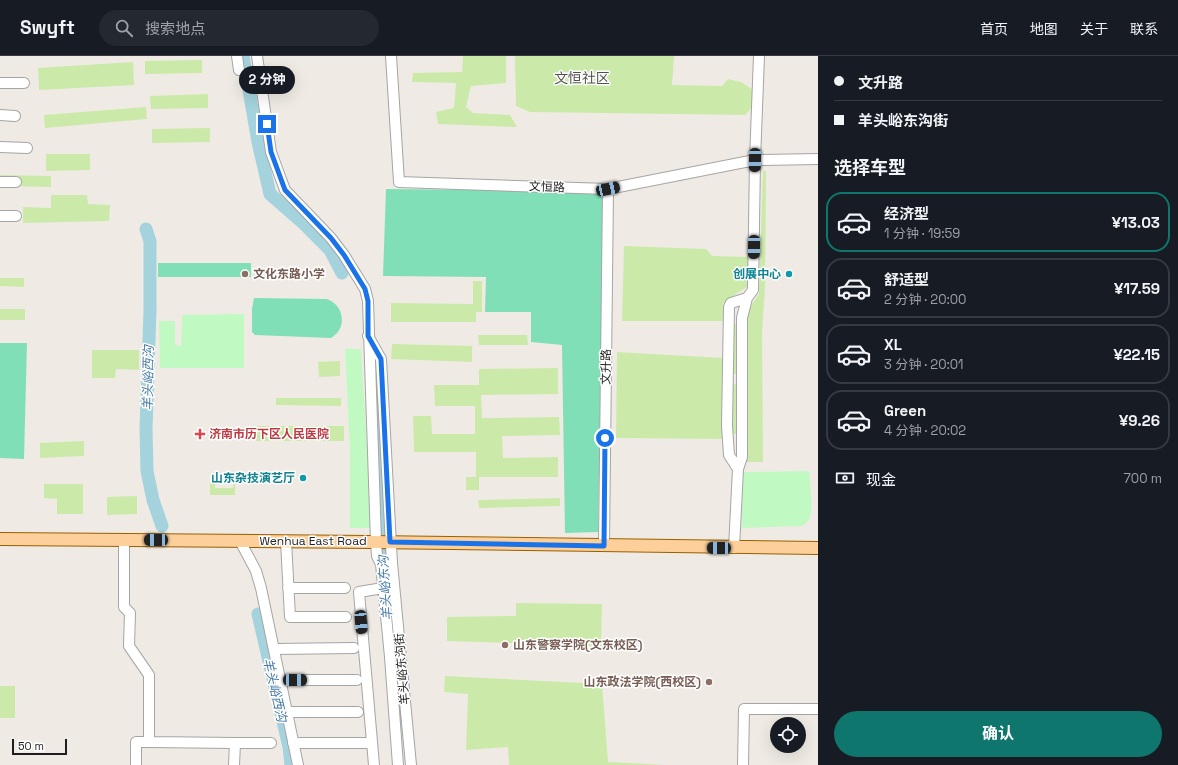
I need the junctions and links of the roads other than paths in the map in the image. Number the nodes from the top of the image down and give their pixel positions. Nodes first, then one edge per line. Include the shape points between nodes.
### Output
1 (237, 56) edge
2 (257, 56) edge
3 (391, 56) edge
4 (759, 56) edge
5 (239, 70) dead end
6 (24, 82) dead end
7 (0, 83) edge
8 (0, 115) edge
9 (15, 116) dead end
10 (0, 148) edge
11 (27, 148) dead end
12 (818, 159) edge
13 (755, 160) junction
14 (0, 182) edge
15 (16, 182) dead end
16 (608, 189) junction
17 (0, 216) edge
18 (16, 216) dead end
19 (747, 298) junction
20 (729, 318) junction
21 (742, 318) junction
22 (368, 336) junction
23 (728, 380) junction
24 (742, 380) junction
25 (738, 469) junction
26 (0, 539) edge
27 (124, 540) junction
28 (240, 541) junction
29 (286, 541) junction
30 (376, 542) junction
31 (390, 542) junction
32 (604, 546) junction
33 (734, 548) junction
34 (818, 548) edge
35 (288, 588) junction
36 (345, 588) dead end
37 (383, 588) junction
38 (346, 617) dead end
39 (354, 648) dead end
40 (274, 649) junction
41 (280, 680) junction
42 (357, 680) dead end
43 (818, 709) edge
44 (287, 712) junction
45 (358, 712) dead end
46 (149, 738) junction
47 (235, 743) junction
48 (271, 743) dead end
49 (293, 743) junction
50 (372, 743) junction
51 (136, 765) edge
52 (234, 765) edge
53 (298, 765) edge
54 (374, 765) edge
55 (398, 765) edge
56 (411, 765) edge
57 (743, 765) edge

1 - 5 street
2 - 22 street, 羊头峪东沟街 via 271,152 285,190 331,238 365,289 368,301
3 - 16 street, 文恒路 via 399,182
4 - 13 street
6 - 7 street
8 - 9 street
10 - 11 street
12 - 13 street, 文恒路
13 - 16 street, 文恒路
13 - 19 street via 753,290
14 - 15 street
16 - 32 street, 文升路
17 - 18 street
19 - 20 street via 731,303
19 - 21 street
20 - 21 street
20 - 23 street
21 - 24 street
22 - 30 street, 羊头峪东沟街
22 - 31 street, 羊头峪东沟街 via 381,359
23 - 24 street
23 - 25 street via 729,455
24 - 25 street via 742,457
25 - 33 street
26 - 27 main road, Wenhua East Road
27 - 28 main road, Wenhua East Road
27 - 46 street via 124,607 130,613 129,646 149,674
28 - 29 main road, Wenhua East Road
28 - 40 street via 260,582
29 - 30 main road, Wenhua East Road
29 - 35 street
30 - 31 main road, Wenhua East Road
30 - 37 street, 羊头峪东沟街
31 - 32 main road, Wenhua East Road
31 - 56 street, 羊头峪东沟街
32 - 33 main road, Wenhua East Road
33 - 34 main road, Wenhua East Road
35 - 36 street
35 - 38 street via 290,617
37 - 50 street via 359,592
37 - 55 street, 羊头峪东沟街
39 - 40 street
40 - 41 street
41 - 42 street
41 - 44 street
43 - 57 street via 744,709
44 - 45 street
44 - 49 street
46 - 47 street
46 - 51 street via 136,742
47 - 48 street
47 - 52 street
49 - 50 street
49 - 53 street
50 - 54 street

